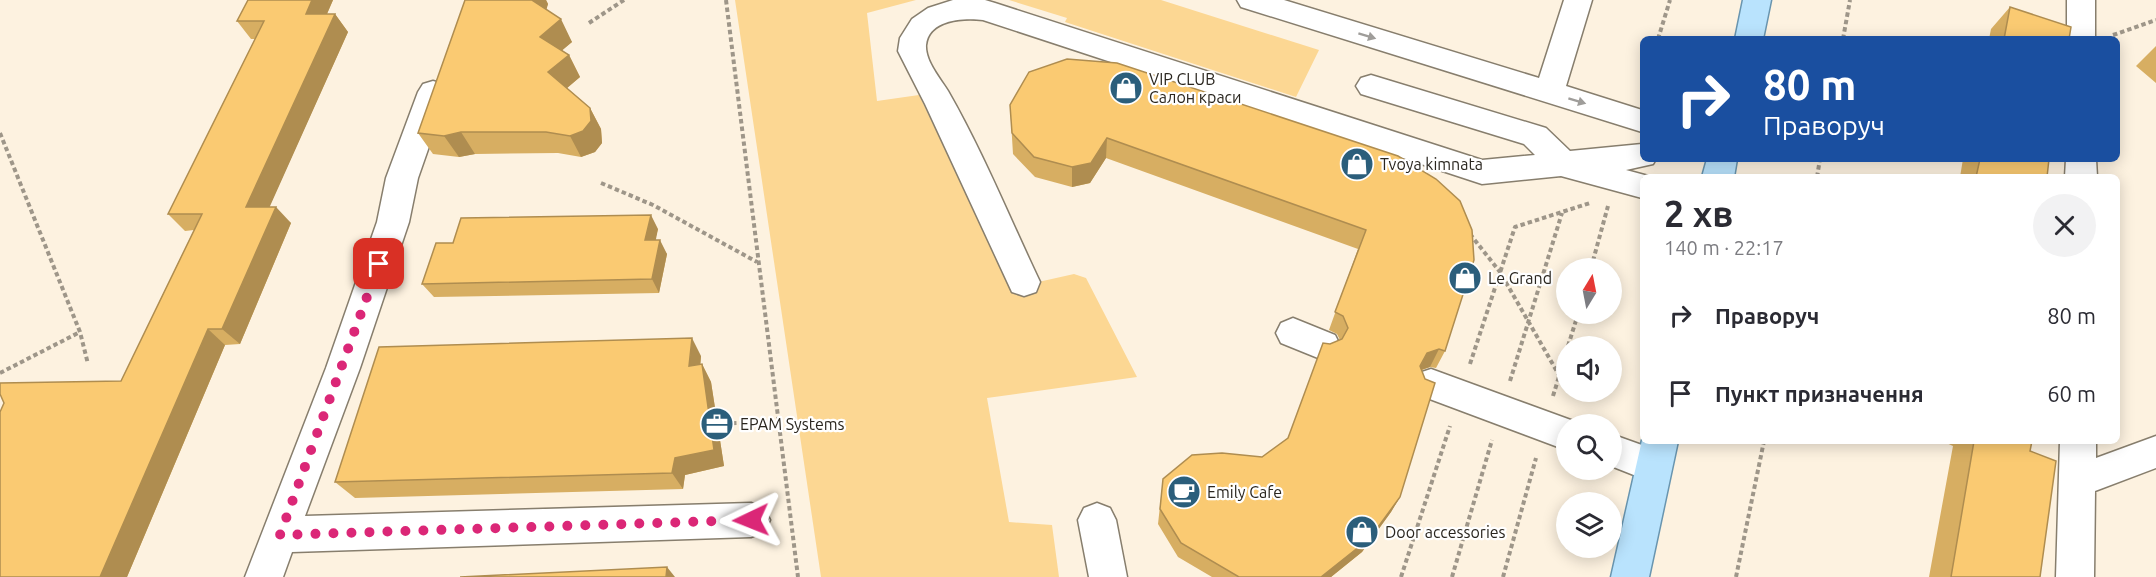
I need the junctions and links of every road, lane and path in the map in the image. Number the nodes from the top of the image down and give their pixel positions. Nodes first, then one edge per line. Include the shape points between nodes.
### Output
1 (624, 0) edge
2 (726, 0) edge
3 (1251, 0) edge
4 (1578, 0) edge
5 (1670, 0) edge
6 (1757, 0) edge
7 (1850, 0) edge
8 (2081, 0) edge
9 (1338, 12) edge
10 (2156, 20) edge
11 (590, 23) dead end
12 (2112, 35) dead end
13 (1659, 36) edge
14 (1750, 36) edge
15 (1844, 36) edge
16 (2081, 36) edge
17 (443, 67) edge
18 (1371, 86) dead end
19 (1549, 92) junction
20 (1640, 121) edge
21 (0, 133) edge
22 (1640, 156) edge
23 (1564, 165) junction
24 (601, 183) dead end
25 (1640, 185) edge
26 (1592, 203) dead end
27 (1466, 230) edge
28 (758, 263) junction
29 (1500, 272) junction
30 (1024, 282) dead end
31 (80, 332) junction
32 (88, 364) dead end
33 (1556, 368) edge
34 (0, 373) edge
35 (1446, 389) junction
36 (1558, 402) edge
37 (778, 421) junction
38 (717, 424) dead end
39 (1555, 430) edge
40 (1763, 444) edge
41 (2078, 444) edge
42 (1622, 451) edge
43 (2156, 452) edge
44 (1657, 454) edge
45 (2078, 481) junction
46 (751, 520) dead end
47 (1097, 520) dead end
48 (280, 535) junction
49 (264, 577) edge
50 (798, 577) edge
51 (1108, 577) edge
52 (1401, 577) edge
53 (1503, 577) edge
54 (1630, 577) edge
55 (1736, 577) edge
56 (2075, 577) edge

1 - 11 path
2 - 28 path
3 - 9 street
4 - 19 street
5 - 13 path
6 - 14 main road
7 - 15 path
8 - 16 street
9 -> 19 street
10 - 12 path
17 - 48 street via 402,178 393,222 350,346
18 - 23 street via 1535,136
19 -> 20 street
21 - 31 path
22 - 23 street
23 - 25 street
23 - 30 street via 1482,172 985,10 950,10 921,26 912,51
24 - 28 path via 653,205
26 - 29 path via 1515,227
27 - 29 path
28 - 37 path
29 - 33 path
29 - 35 path
31 - 32 path
31 - 34 path
35 - 39 street
35 - 52 path
36 - 39 path
37 - 38 path
37 - 50 path
39 - 53 path
40 - 55 path
41 - 45 street
42 - 44 street
43 - 45 street
44 - 54 main road
45 - 56 street
46 - 48 street
47 - 51 street
48 - 49 street

